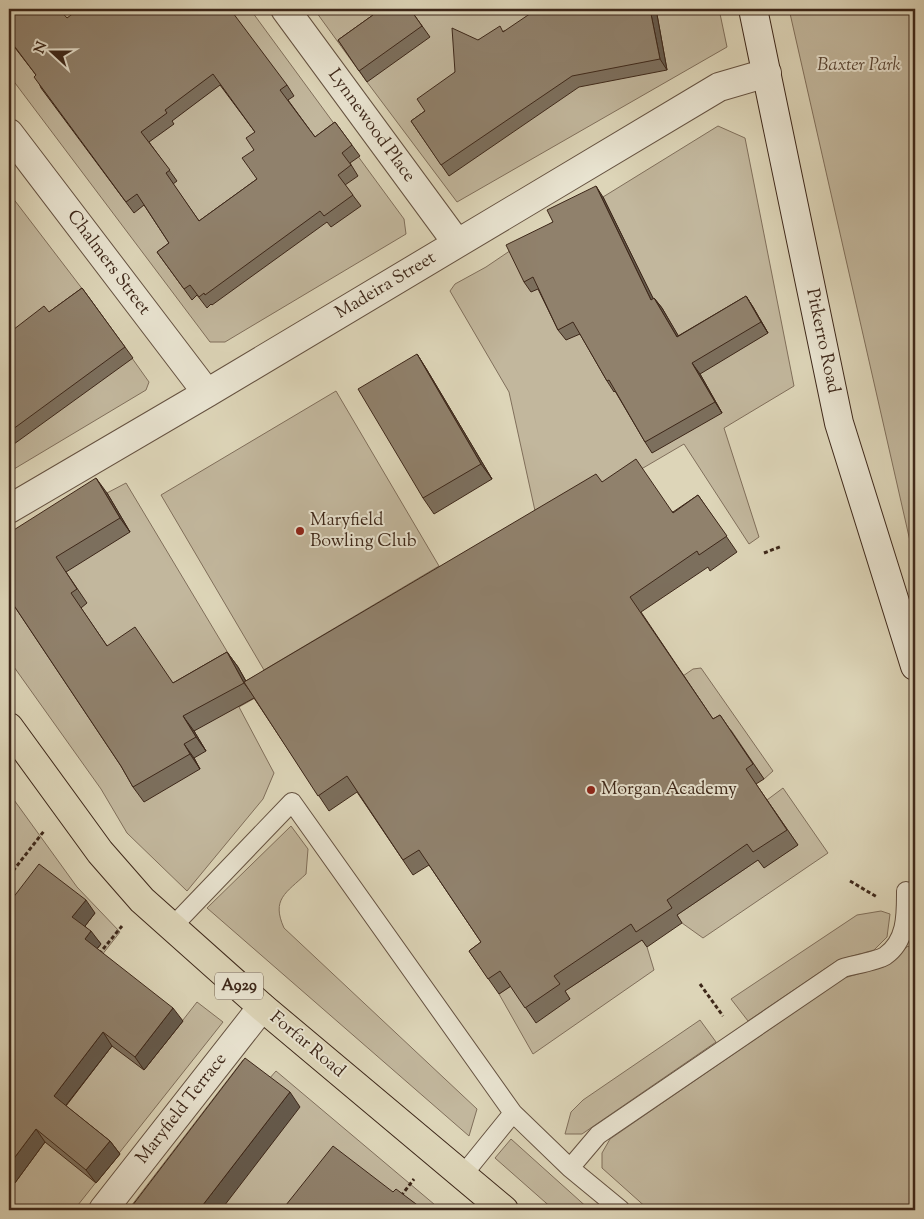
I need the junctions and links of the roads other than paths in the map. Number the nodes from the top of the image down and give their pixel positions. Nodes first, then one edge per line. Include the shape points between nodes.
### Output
1 (285, 9) edge
2 (754, 9) edge
3 (767, 73) junction
4 (9, 132) edge
5 (457, 242) junction
6 (207, 393) junction
7 (9, 509) edge
8 (915, 666) edge
9 (9, 727) edge
10 (906, 891) dead end
11 (172, 927) junction
12 (262, 1007) junction
13 (513, 1113) junction
14 (570, 1168) junction
15 (462, 1176) junction
16 (103, 1210) edge
17 (504, 1210) edge
18 (621, 1210) edge

1 - 5 street, Lynnewood Place
2 - 3 street, Pitkerro Road
3 - 5 street, Madeira Street via 720,87
3 - 8 street, Pitkerro Road via 839,423
4 - 6 street, Chalmers Street
5 - 6 street, Madeira Street
6 - 7 street, Madeira Street
9 - 11 main road, Forfar Road / A929 via 100,852 142,900
10 - 14 lane via 906,917 899,941 884,956 843,968 598,1135
11 - 12 main road, Forfar Road / A929
11 - 13 lane via 292,802
12 - 15 main road, Forfar Road / A929
12 - 16 street, Maryfield Terrace
13 - 14 lane
13 - 15 lane
14 - 18 lane
15 - 17 main road, Forfar Road / A929

